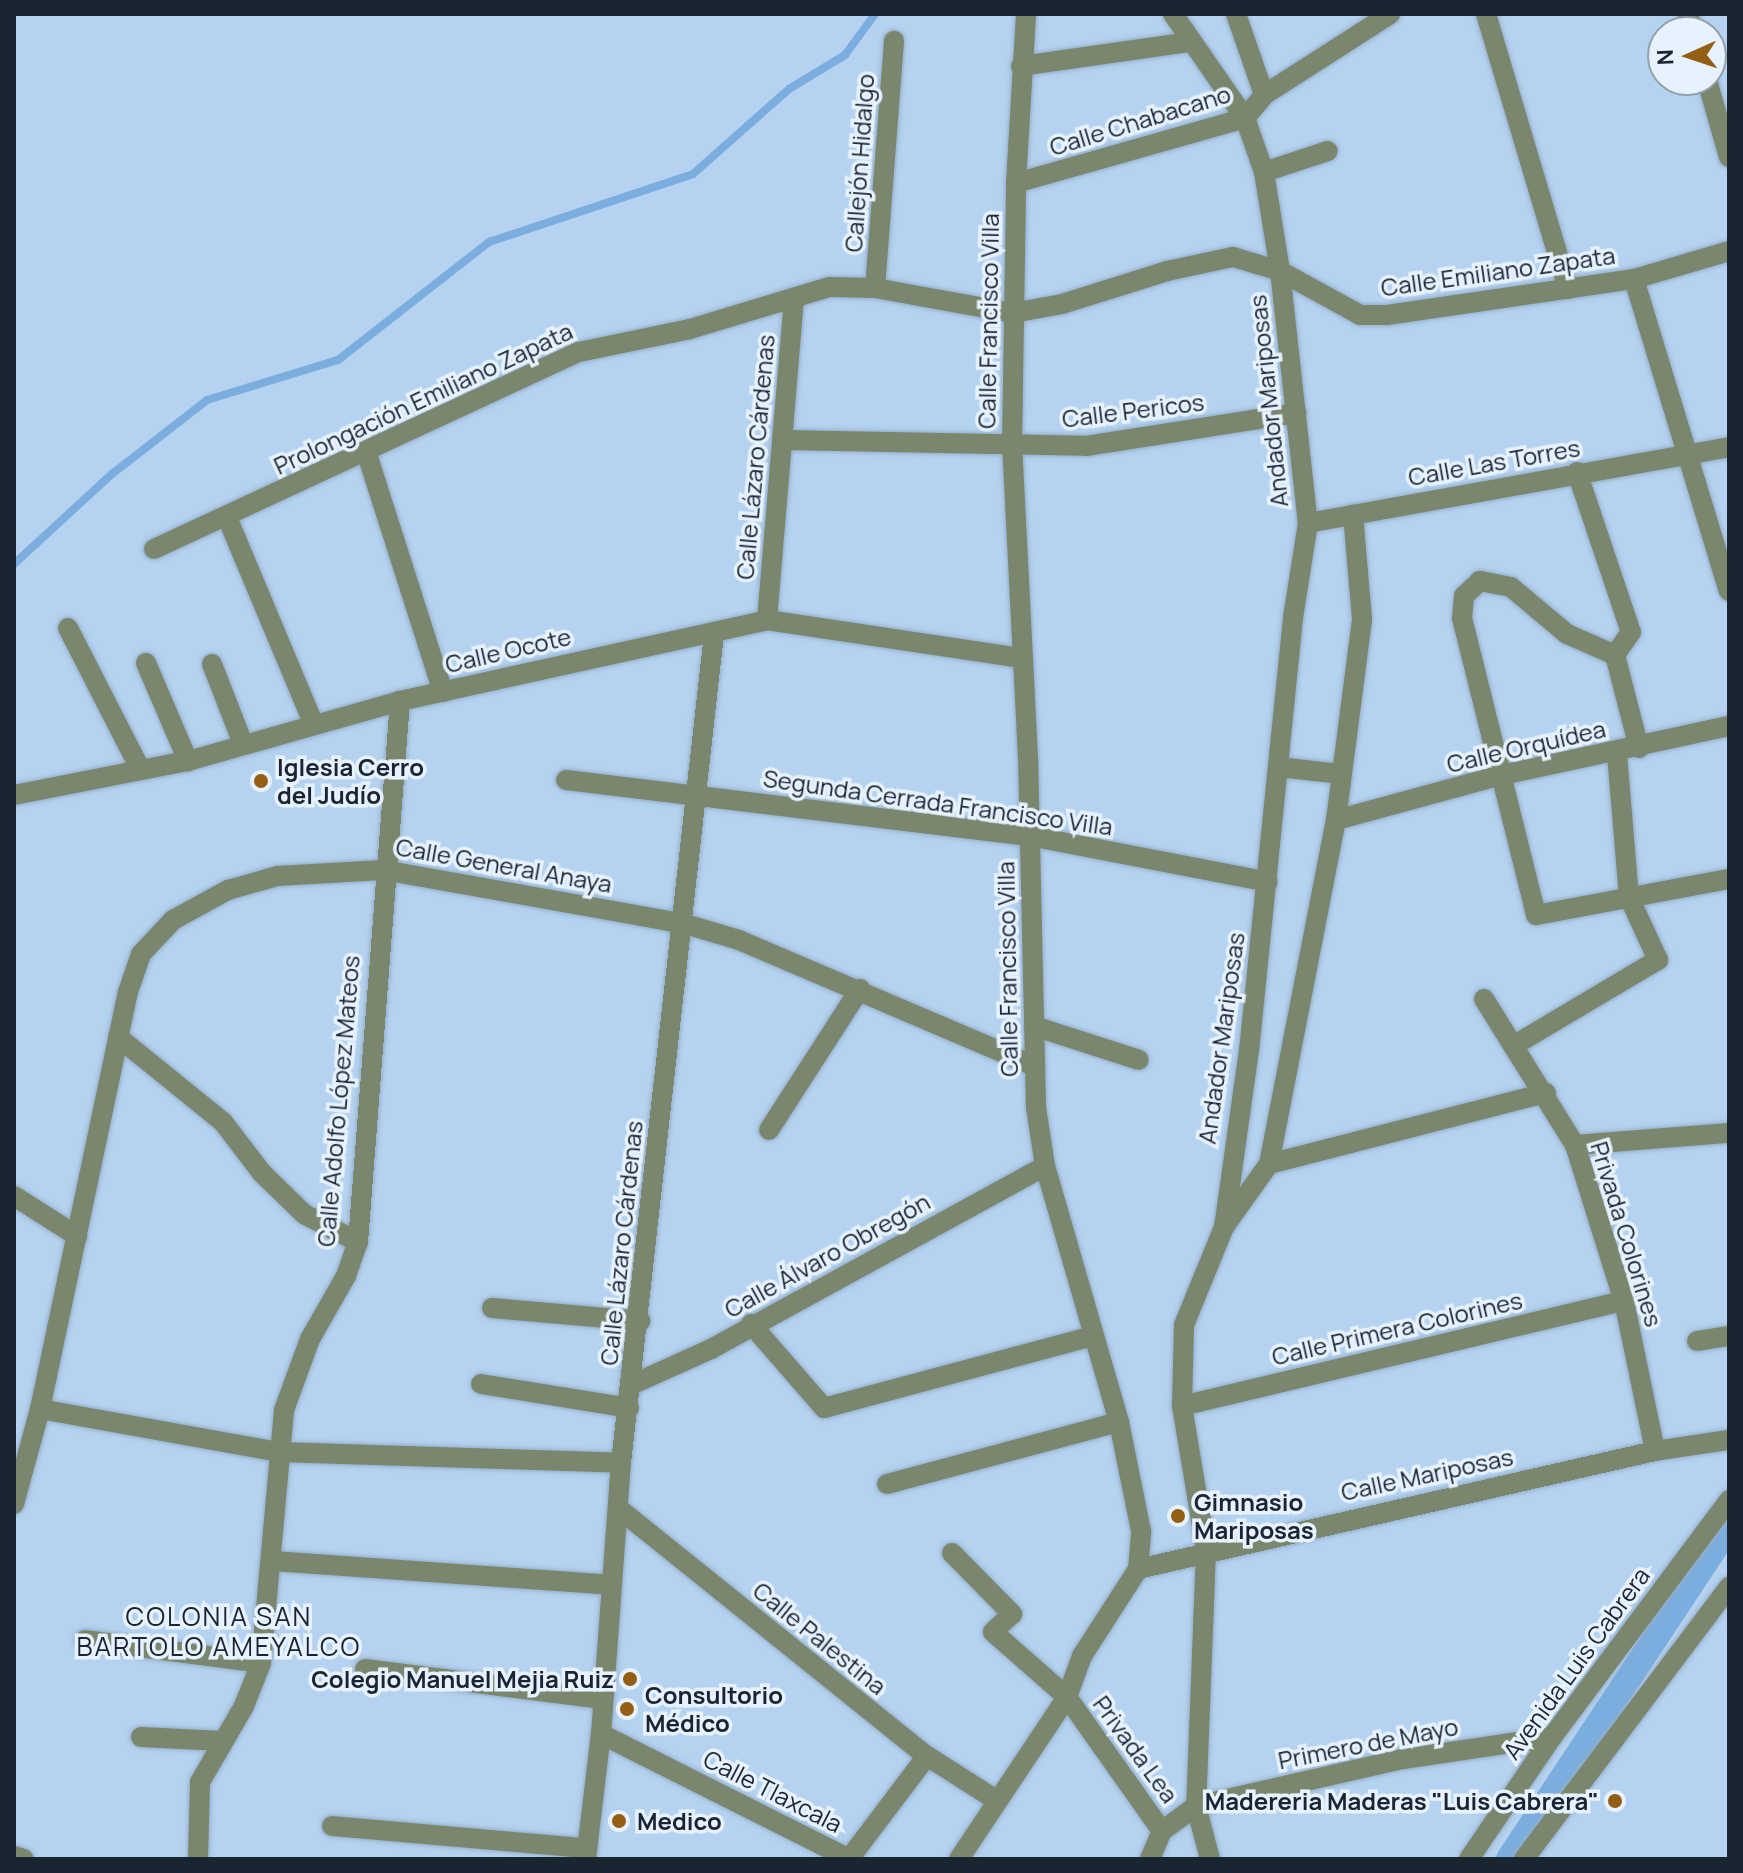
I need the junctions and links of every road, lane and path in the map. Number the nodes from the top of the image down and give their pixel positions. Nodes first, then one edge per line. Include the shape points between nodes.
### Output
1 (1026, 14) edge
2 (1173, 14) edge
3 (1236, 14) edge
4 (1390, 14) edge
5 (1486, 14) edge
6 (894, 41) dead end
7 (1189, 42) junction
8 (1021, 66) junction
9 (1264, 95) junction
10 (1712, 96) edge
11 (1245, 118) junction
12 (1328, 151) dead end
13 (1729, 157) edge
14 (1264, 172) junction
15 (1016, 183) junction
16 (1729, 251) edge
17 (1280, 271) junction
18 (1634, 279) junction
19 (875, 288) junction
20 (1568, 289) junction
21 (794, 298) junction
22 (1013, 313) junction
23 (1296, 413) junction
24 (784, 440) junction
25 (1012, 447) junction
26 (1729, 447) edge
27 (366, 451) junction
28 (1690, 456) junction
29 (1577, 472) junction
30 (1353, 514) junction
31 (227, 517) junction
32 (1308, 523) junction
33 (154, 549) dead end
34 (1729, 591) edge
35 (767, 620) junction
36 (68, 628) dead end
37 (714, 634) junction
38 (1615, 655) junction
39 (1020, 658) junction
40 (146, 663) dead end
41 (212, 664) dead end
42 (443, 692) junction
43 (400, 701) junction
44 (313, 723) junction
45 (1729, 726) edge
46 (243, 744) junction
47 (1639, 748) junction
48 (1617, 753) junction
49 (188, 761) junction
50 (1278, 767) junction
51 (140, 769) junction
52 (1341, 774) junction
53 (1502, 775) junction
54 (566, 780) dead end
55 (14, 795) edge
56 (695, 796) junction
57 (1336, 820) junction
58 (1030, 836) junction
59 (383, 870) junction
60 (1729, 879) edge
61 (1268, 882) junction
62 (1629, 897) junction
63 (682, 923) junction
64 (860, 989) junction
65 (1484, 999) dead end
66 (1034, 1026) junction
67 (118, 1037) junction
68 (1513, 1046) junction
69 (1139, 1060) dead end
70 (1035, 1066) junction
71 (1546, 1093) junction
72 (769, 1130) dead end
73 (1729, 1133) edge
74 (1575, 1145) junction
75 (1269, 1164) junction
76 (1045, 1166) junction
77 (14, 1196) edge
78 (1224, 1227) junction
79 (77, 1236) junction
80 (358, 1242) junction
81 (1624, 1301) junction
82 (492, 1308) dead end
83 (640, 1321) junction
84 (751, 1324) junction
85 (1093, 1336) junction
86 (1729, 1336) edge
87 (1697, 1341) dead end
88 (481, 1384) dead end
89 (631, 1385) junction
90 (1182, 1406) junction
91 (629, 1408) junction
92 (40, 1409) junction
93 (1119, 1422) junction
94 (1729, 1440) edge
95 (1655, 1451) junction
96 (280, 1452) junction
97 (621, 1463) junction
98 (887, 1484) dead end
99 (1729, 1500) edge
100 (14, 1504) edge
101 (618, 1508) junction
102 (1206, 1550) junction
103 (952, 1553) dead end
104 (272, 1561) junction
105 (1138, 1569) junction
106 (611, 1585) junction
107 (1729, 1587) edge
108 (85, 1640) dead end
109 (261, 1663) junction
110 (365, 1669) dead end
111 (1067, 1697) junction
112 (603, 1699) junction
113 (601, 1734) junction
114 (141, 1737) dead end
115 (1552, 1737) junction
116 (222, 1741) junction
117 (927, 1756) junction
118 (996, 1800) junction
119 (1196, 1806) junction
120 (332, 1826) dead end
121 (1162, 1831) junction
122 (586, 1854) edge
123 (14, 1856) edge
124 (24, 1859) edge
125 (198, 1859) edge
126 (959, 1859) edge
127 (1150, 1859) edge
128 (1210, 1859) edge
129 (1469, 1859) edge
130 (1524, 1859) edge

1 - 8 street, Calle Francisco Villa
2 - 7 street, Andador Mariposas
3 - 9 street
4 - 9 street, Calle Chabacano
5 - 20 street
6 - 19 street, Callejón Hidalgo
7 - 8 street
7 - 11 street, Andador Mariposas
8 - 15 street, Calle Francisco Villa
9 - 11 street, Calle Chabacano
10 - 13 street
11 - 14 street, Andador Mariposas
11 - 15 street, Calle Chabacano
12 - 14 street
14 - 17 street, Andador Mariposas
15 - 22 street, Calle Francisco Villa
16 - 18 street, Calle Emiliano Zapata
17 - 20 street, Calle Emiliano Zapata via 1360,315
17 - 22 street, Prolongación Emiliano Zapata via 1254,261 1214,258 1062,304
17 - 23 street, Andador Mariposas
18 - 20 street, Calle Emiliano Zapata
18 - 28 street
19 - 21 street, Prolongación Emiliano Zapata via 829,287
19 - 22 street, Prolongación Emiliano Zapata
21 - 24 street, Calle Lázaro Cárdenas
21 - 27 street, Prolongación Emiliano Zapata via 690,329 579,352
22 - 25 street, Calle Francisco Villa
23 - 25 street, Calle Pericos via 1086,446
23 - 32 street, Andador Mariposas
24 - 25 street, Calle Pericos
24 - 35 street, Calle Lázaro Cárdenas
25 - 39 street, Calle Francisco Villa
26 - 28 street, Calle Las Torres
27 - 31 street, Prolongación Emiliano Zapata
27 - 42 street
28 - 29 street, Calle Las Torres
28 - 34 street
29 - 30 street, Calle Las Torres
29 - 38 street via 1631,632
30 - 32 street, Calle Las Torres
30 - 52 street via 1362,619
31 - 33 street, Prolongación Emiliano Zapata
31 - 44 street
32 - 50 street, Andador Mariposas
35 - 37 street, Calle Ocote
35 - 39 street, Calle Ocote
36 - 51 street
37 - 42 street, Calle Ocote
37 - 56 street, Calle Lázaro Cárdenas
38 - 47 street
38 - 53 street via 1567,634 1511,587 1480,581 1464,596 1462,618
39 - 58 street, Calle Francisco Villa
40 - 49 street
41 - 46 street
42 - 43 street, Calle Ocote
43 - 44 street, Calle Ocote
43 - 59 street, Calle Adolfo López Mateos
44 - 46 street, Calle Ocote
45 - 47 street, Calle Orquídea
46 - 49 street, Calle Ocote
47 - 48 street, Calle Orquídea
48 - 53 street, Calle Orquídea
48 - 62 street
49 - 51 street, Calle Ocote
50 - 52 street
50 - 61 street, Andador Mariposas
51 - 55 street, Calle Ocote
52 - 57 street
53 - 57 street, Calle Orquídea
53 - 62 street via 1536,915
54 - 56 street, Segunda Cerrada Francisco Villa
56 - 58 street, Segunda Cerrada Francisco Villa
56 - 63 street, Calle Lázaro Cárdenas
57 - 75 street
58 - 61 street, Segunda Cerrada Francisco Villa
58 - 66 street, Calle Francisco Villa
59 - 63 street, Calle General Anaya
59 - 67 street, Calle General Anaya via 277,876 228,890 173,920 141,954
59 - 80 street, Calle Adolfo López Mateos
60 - 62 street
61 - 78 street, Andador Mariposas
62 - 68 street via 1658,960
63 - 64 street, Calle General Anaya
63 - 83 street, Calle Lázaro Cárdenas
64 - 70 street, Calle General Anaya
64 - 72 street
65 - 68 street, Privada Colorines
66 - 69 street
66 - 70 street, Calle Francisco Villa
67 - 79 street, Calle General Anaya
67 - 80 street via 223,1122 262,1173 304,1214
68 - 71 street, Privada Colorines
70 - 76 street, Calle Francisco Villa
71 - 74 street, Privada Colorines
71 - 75 street
73 - 74 street
74 - 81 street, Privada Colorines
75 - 78 street
76 - 84 street, Calle Álvaro Obregón
76 - 85 street, Calle Francisco Villa
77 - 79 street
78 - 90 street, Andador Mariposas via 1184,1325
79 - 92 street, Calle General Anaya
80 - 96 street, Calle Adolfo López Mateos via 346,1276 310,1339 284,1410
81 - 90 street, Calle Primera Colorines
81 - 95 street, Privada Colorines
82 - 83 street
83 - 89 street, Calle Lázaro Cárdenas
84 - 85 street via 824,1408
84 - 89 street, Calle Álvaro Obregón via 711,1349
85 - 93 street, Calle Francisco Villa
86 - 87 street
88 - 91 street
89 - 91 street, Calle Lázaro Cárdenas
90 - 102 street, Andador Mariposas
91 - 97 street, Calle Lázaro Cárdenas
92 - 96 street
92 - 100 street, Calle General Anaya
93 - 98 street
93 - 105 street, Calle Francisco Villa via 1141,1531
94 - 95 street, Calle Mariposas
95 - 102 street, Calle Mariposas
96 - 97 street
96 - 104 street, Calle Adolfo López Mateos
97 - 101 street, Calle Lázaro Cárdenas
99 - 115 street, Avenida Luis Cabrera
101 - 106 street, Calle Lázaro Cárdenas
101 - 117 street, Calle Palestina
102 - 105 street, Calle Mariposas
102 - 119 street, Andador Mariposas
103 - 111 street, Privada Lea via 1012,1614 993,1632
104 - 106 street
104 - 109 street, Calle Adolfo López Mateos
105 - 111 street, Calle Francisco Villa via 1082,1656
106 - 112 street, Calle Lázaro Cárdenas
107 - 130 street
108 - 109 street
109 - 116 street, Calle Adolfo López Mateos via 244,1706
110 - 112 street
111 - 118 street, Calle Francisco Villa
111 - 121 street, Privada Lea
112 - 113 street, Calle Lázaro Cárdenas
113 - 117 street, Calle Tlaxcala via 849,1859
113 - 122 street, Calle Lázaro Cárdenas
114 - 116 street
115 - 119 street, Primero de Mayo via 1403,1759
115 - 129 street, Avenida Luis Cabrera
116 - 125 street, Calle Adolfo López Mateos via 200,1782
117 - 118 street, Calle Palestina
118 - 126 street, Calle Francisco Villa
119 - 121 street
119 - 128 street, Privada Lea
120 - 122 street
121 - 127 street
123 - 124 street

